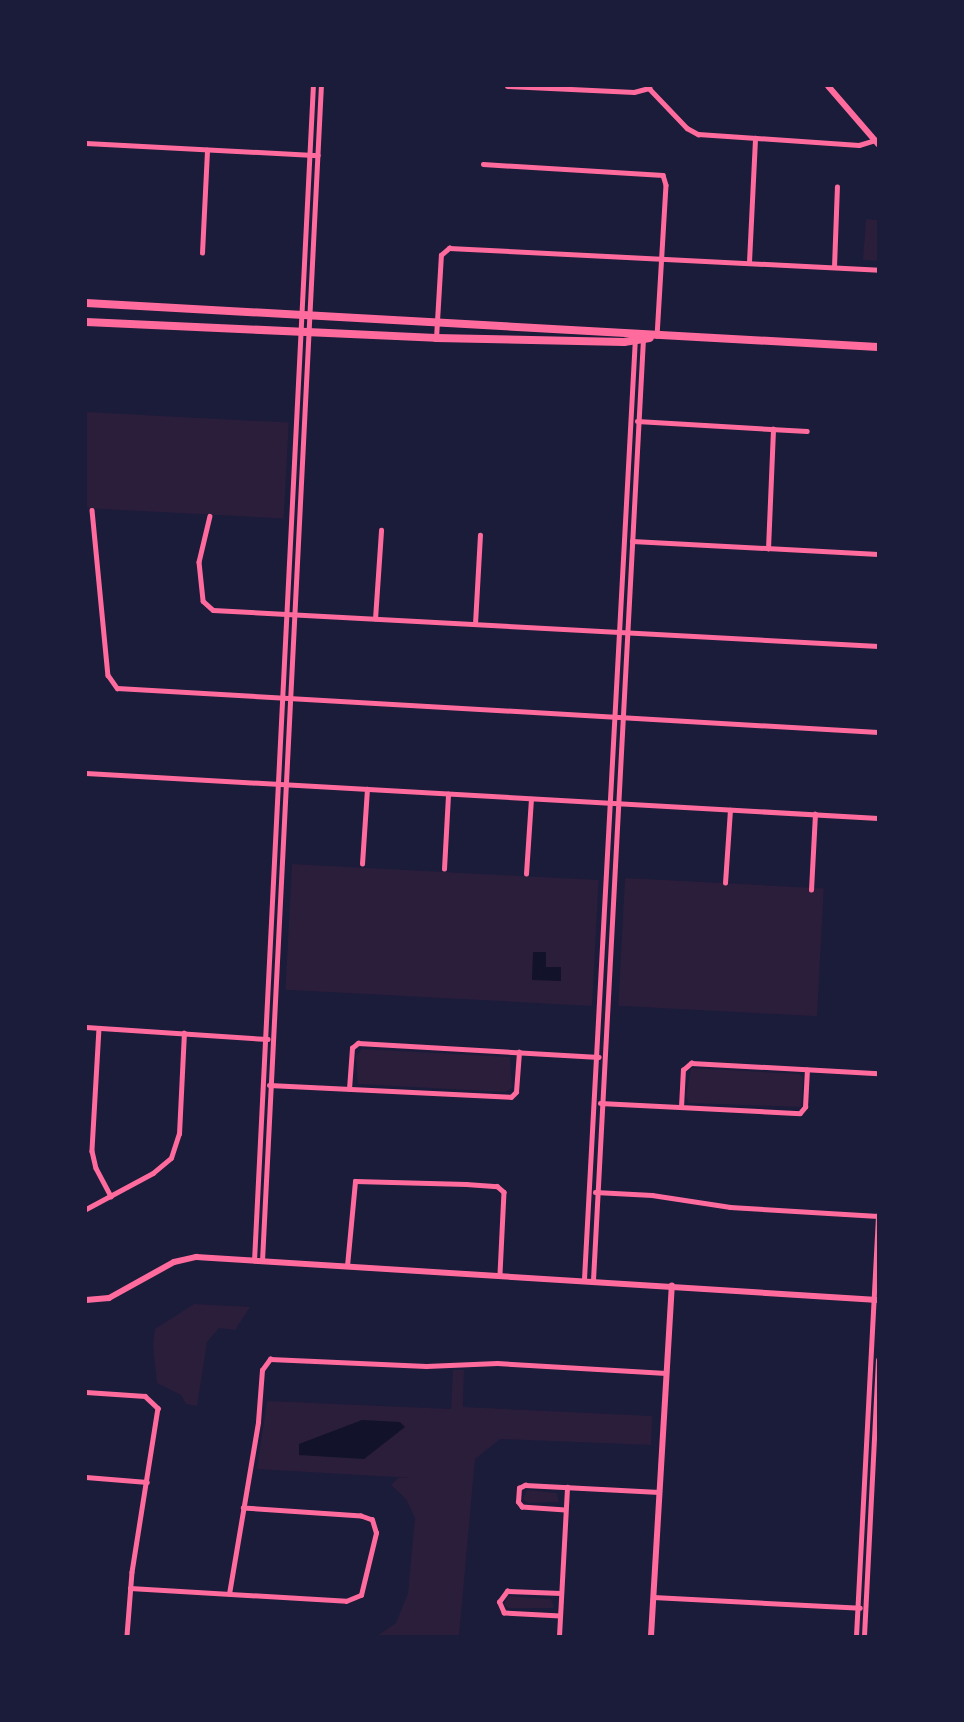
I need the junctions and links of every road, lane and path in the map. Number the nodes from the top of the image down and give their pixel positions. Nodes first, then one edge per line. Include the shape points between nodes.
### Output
1 (313, 86) edge
2 (321, 86) edge
3 (507, 86) edge
4 (828, 86) edge
5 (558, 87) edge
6 (648, 87) edge
7 (755, 138) junction
8 (877, 142) edge
9 (86, 143) edge
10 (207, 150) junction
11 (310, 155) junction
12 (318, 155) junction
13 (483, 164) dead end
14 (837, 187) dead end
15 (202, 254) dead end
16 (662, 257) junction
17 (749, 262) junction
18 (834, 267) junction
19 (879, 270) edge
20 (86, 303) edge
21 (300, 314) junction
22 (310, 314) junction
23 (437, 321) junction
24 (86, 322) edge
25 (299, 332) junction
26 (309, 333) junction
27 (639, 337) junction
28 (657, 337) junction
29 (436, 338) junction
30 (879, 347) edge
31 (631, 420) junction
32 (640, 421) junction
33 (773, 429) junction
34 (807, 431) dead end
35 (92, 510) dead end
36 (210, 516) dead end
37 (381, 530) dead end
38 (480, 535) dead end
39 (626, 541) junction
40 (633, 541) junction
41 (768, 549) junction
42 (879, 554) edge
43 (286, 615) junction
44 (295, 615) junction
45 (375, 619) junction
46 (475, 624) junction
47 (621, 632) junction
48 (629, 633) junction
49 (879, 646) edge
50 (283, 698) junction
51 (291, 699) junction
52 (616, 717) junction
53 (624, 718) junction
54 (879, 732) edge
55 (86, 773) edge
56 (279, 784) junction
57 (286, 784) junction
58 (367, 789) junction
59 (448, 794) junction
60 (531, 798) junction
61 (611, 802) junction
62 (619, 803) junction
63 (729, 810) junction
64 (815, 814) junction
65 (879, 818) edge
66 (362, 864) dead end
67 (444, 869) dead end
68 (526, 874) dead end
69 (725, 883) dead end
70 (811, 890) dead end
71 (86, 1027) edge
72 (99, 1028) junction
73 (184, 1033) junction
74 (266, 1039) junction
75 (274, 1039) junction
76 (519, 1052) junction
77 (597, 1057) junction
78 (605, 1057) junction
79 (807, 1070) junction
80 (879, 1073) edge
81 (263, 1084) junction
82 (272, 1085) junction
83 (349, 1089) junction
84 (594, 1102) junction
85 (602, 1103) junction
86 (681, 1107) junction
87 (589, 1191) junction
88 (597, 1192) junction
89 (111, 1196) junction
90 (86, 1209) edge
91 (879, 1216) edge
92 (878, 1234) edge
93 (254, 1261) junction
94 (262, 1261) junction
95 (347, 1266) junction
96 (500, 1275) junction
97 (584, 1279) junction
98 (593, 1280) junction
99 (672, 1286) junction
100 (86, 1300) edge
101 (876, 1300) edge
102 (879, 1360) edge
103 (666, 1373) junction
104 (86, 1392) edge
105 (86, 1478) edge
106 (147, 1482) junction
107 (864, 1484) junction
108 (872, 1484) junction
109 (879, 1484) edge
110 (567, 1487) junction
111 (658, 1492) junction
112 (243, 1508) junction
113 (565, 1510) junction
114 (130, 1588) junction
115 (561, 1593) junction
116 (229, 1594) junction
117 (653, 1597) junction
118 (857, 1608) junction
119 (866, 1608) junction
120 (560, 1617) junction
121 (127, 1636) edge
122 (559, 1636) edge
123 (651, 1636) edge
124 (856, 1636) edge
125 (864, 1636) edge

1 - 11 street
2 - 12 street
3 - 5 street
4 - 8 street
5 - 6 street via 634,92
6 - 7 street via 694,132
7 - 8 street via 859,145
7 - 17 street
9 - 10 street
10 - 11 street
10 - 15 street
11 - 12 street
11 - 21 street
12 - 22 street
13 - 16 street via 664,176
14 - 18 street
16 - 17 street
16 - 23 street via 447,248 441,255
16 - 28 street
17 - 18 street
18 - 19 street
20 - 21 main road
21 - 22 main road
21 - 25 street
22 - 23 main road
22 - 26 street
23 - 27 main road
23 - 29 street
24 - 25 main road
25 - 26 main road
25 - 43 street
26 - 29 main road
26 - 44 street
27 - 28 main road
27 - 29 main road
27 - 31 street
27 - 32 street
28 - 30 main road
31 - 32 street
31 - 39 street
32 - 33 street
32 - 40 street
33 - 34 street
33 - 41 street
35 - 50 street via 107,669 113,686
36 - 43 street via 199,562 206,605 213,610
37 - 45 street
38 - 46 street
39 - 40 street
39 - 47 street
40 - 41 street
40 - 48 street
41 - 42 street
43 - 44 street
43 - 50 street
44 - 45 street
44 - 51 street
45 - 46 street
46 - 47 street
47 - 48 street
47 - 52 street
48 - 49 street
48 - 53 street
50 - 51 street
50 - 56 street
51 - 52 street
51 - 57 street
52 - 53 street
52 - 61 street
53 - 54 street
53 - 62 street
55 - 56 street
56 - 57 street
56 - 74 street
57 - 58 street
57 - 75 street
58 - 59 street
58 - 66 street
59 - 60 street
59 - 67 street
60 - 61 street
60 - 68 street
61 - 62 street
61 - 77 street
62 - 63 street
62 - 78 street
63 - 64 street
63 - 69 street
64 - 65 street
64 - 70 street
71 - 72 street
72 - 73 street
72 - 89 street via 92,1151
73 - 74 street
73 - 89 street via 175,1150 160,1169
74 - 75 street
74 - 81 street
75 - 82 street
76 - 77 street
76 - 83 street via 516,1092 510,1097
76 - 83 street via 356,1044 351,1053
77 - 78 street
77 - 84 street
78 - 85 street
79 - 80 street
79 - 86 street via 691,1063 683,1070
79 - 86 street via 806,1107 800,1113
81 - 82 street
81 - 93 street
82 - 83 street
82 - 94 street
84 - 85 street
84 - 87 street
85 - 86 street
85 - 88 street
87 - 88 street
87 - 97 street
88 - 91 street via 652,1195 730,1207
88 - 98 street
89 - 90 street
91 - 92 street
92 - 101 street
93 - 94 street
93 - 100 street via 183,1259 118,1294
94 - 95 street
95 - 96 street
95 - 96 street via 351,1188 356,1180 466,1184 497,1186 504,1192
96 - 97 street
97 - 98 street
98 - 99 street
99 - 101 street
99 - 103 street
101 - 107 street
102 - 108 street
103 - 111 street
103 - 112 street via 497,1363 426,1366 272,1358 262,1370 258,1422
104 - 106 street via 142,1395 157,1403
105 - 106 street
106 - 114 street
107 - 108 street
107 - 118 street
108 - 109 street
108 - 119 street
110 - 111 street
110 - 113 street
110 - 113 street via 525,1485 518,1496 522,1507
111 - 117 street
112 - 116 street
112 - 116 street via 363,1516 374,1523 376,1536 363,1592 355,1600
113 - 115 street
114 - 116 street
114 - 121 street
115 - 120 street
115 - 120 street via 507,1591 499,1602 504,1613
117 - 118 street
117 - 123 street
118 - 119 street
118 - 124 street
119 - 125 street
120 - 122 street

